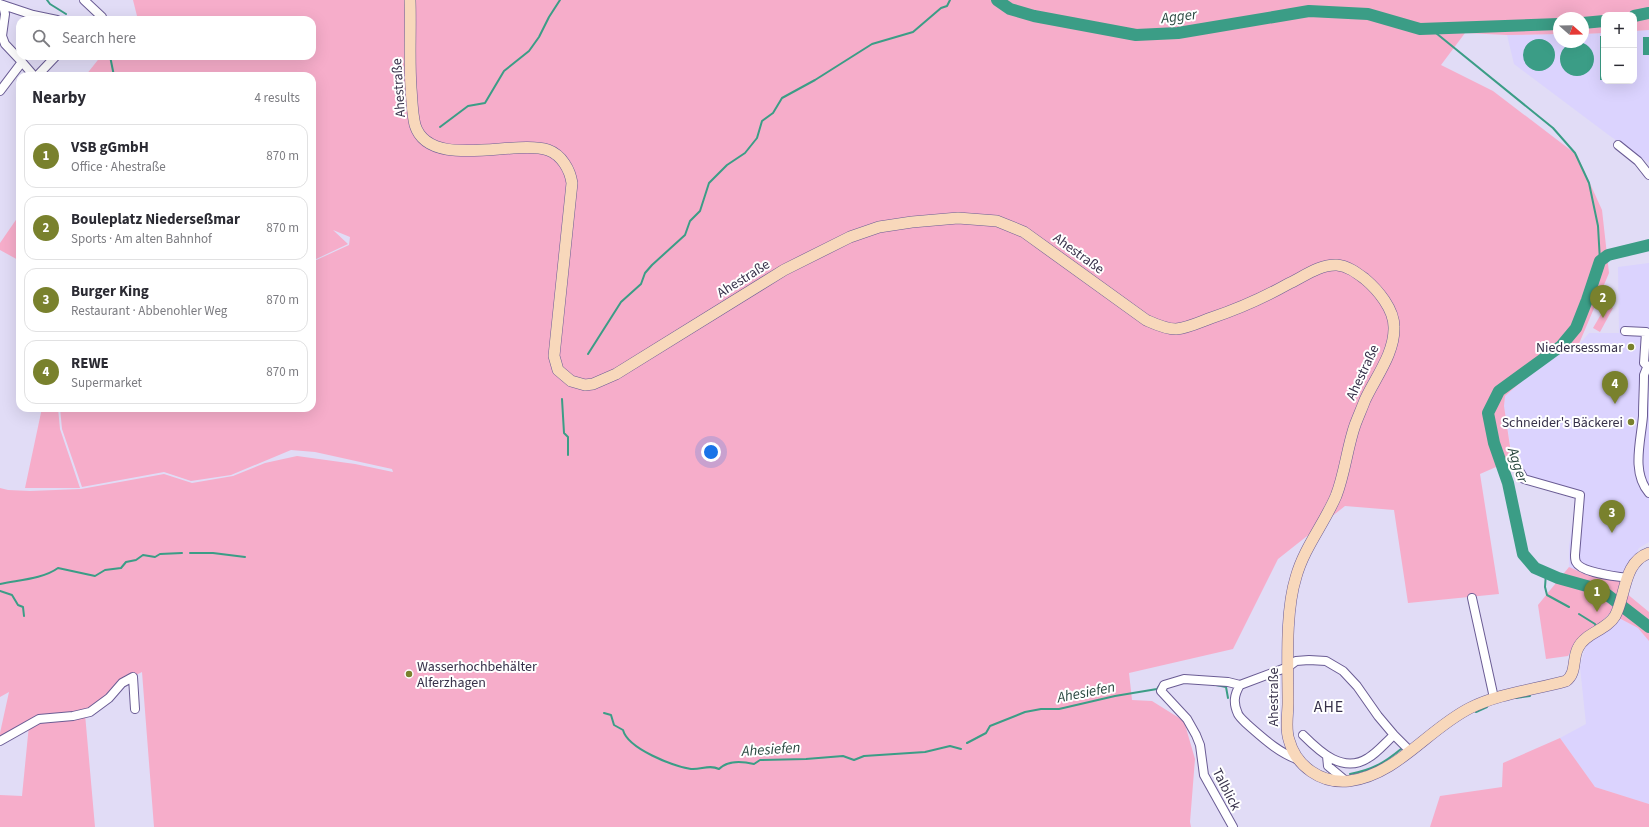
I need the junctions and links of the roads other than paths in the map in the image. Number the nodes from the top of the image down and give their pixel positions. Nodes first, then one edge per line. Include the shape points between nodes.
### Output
1 (84, 0) edge
2 (410, 0) edge
3 (1, 5) edge
4 (38, 16) edge
5 (101, 16) edge
6 (16, 56) edge
7 (52, 60) edge
8 (22, 62) joint
9 (31, 72) edge
10 (39, 72) edge
11 (0, 91) edge
12 (1618, 145) dead end
13 (1649, 175) edge
14 (1625, 331) dead end
15 (1648, 367) edge
16 (1517, 467) dead end
17 (1649, 493) edge
18 (1649, 553) edge
19 (1627, 578) junction
20 (1472, 598) dead end
21 (1288, 667) junction
22 (1240, 685) junction
23 (1494, 698) junction
24 (135, 709) dead end
25 (1303, 735) dead end
26 (1394, 736) junction
27 (0, 742) edge
28 (1410, 751) junction
29 (1327, 756) junction
30 (1299, 760) junction
31 (1346, 781) junction
32 (1233, 827) edge

1 - 5 street
2 - 21 main road, Ahestraße via 412,99 416,126 423,138 450,150 549,150 564,162 571,174 554,356 558,370 571,381 584,385 616,374 784,270 850,237 879,227 912,222 958,218 997,221 1024,232 1146,320 1161,327 1175,329 1193,325 1261,299 1318,268 1337,265 1352,269 1379,293 1390,310 1395,325 1393,338 1390,350 1355,426 1335,498 1299,566 1290,610
3 - 4 street
3 - 6 street via 5,14 2,36 5,44
7 - 10 street
8 - 9 street
8 - 11 street
12 - 13 street via 1638,161
14 - 15 street via 1646,332 1644,363
15 - 17 street via 1644,376 1638,462 1642,483
16 - 19 street via 1524,479 1580,495 1576,562 1589,571
18 - 19 main road, Ahestraße via 1635,562
19 - 23 main road, Ahestraße via 1616,614 1612,620 1580,644 1573,673 1566,682
20 - 23 street
21 - 22 street
21 - 26 street via 1296,661 1326,661 1343,671
21 - 30 main road, Ahestraße via 1288,738
22 - 30 street via 1235,693 1238,716 1268,743
22 - 32 street, Talblick via 1184,679 1164,685 1161,691 1187,719 1196,735 1204,775
23 - 28 main road, Ahestraße via 1444,724
24 - 27 street via 132,677 90,712 38,719
25 - 29 street
26 - 28 street
26 - 29 street via 1368,758 1357,763 1341,763
28 - 31 main road, Ahestraße via 1375,774
29 - 31 street via 1328,766
30 - 31 main road, Ahestraße via 1317,776 1328,780

